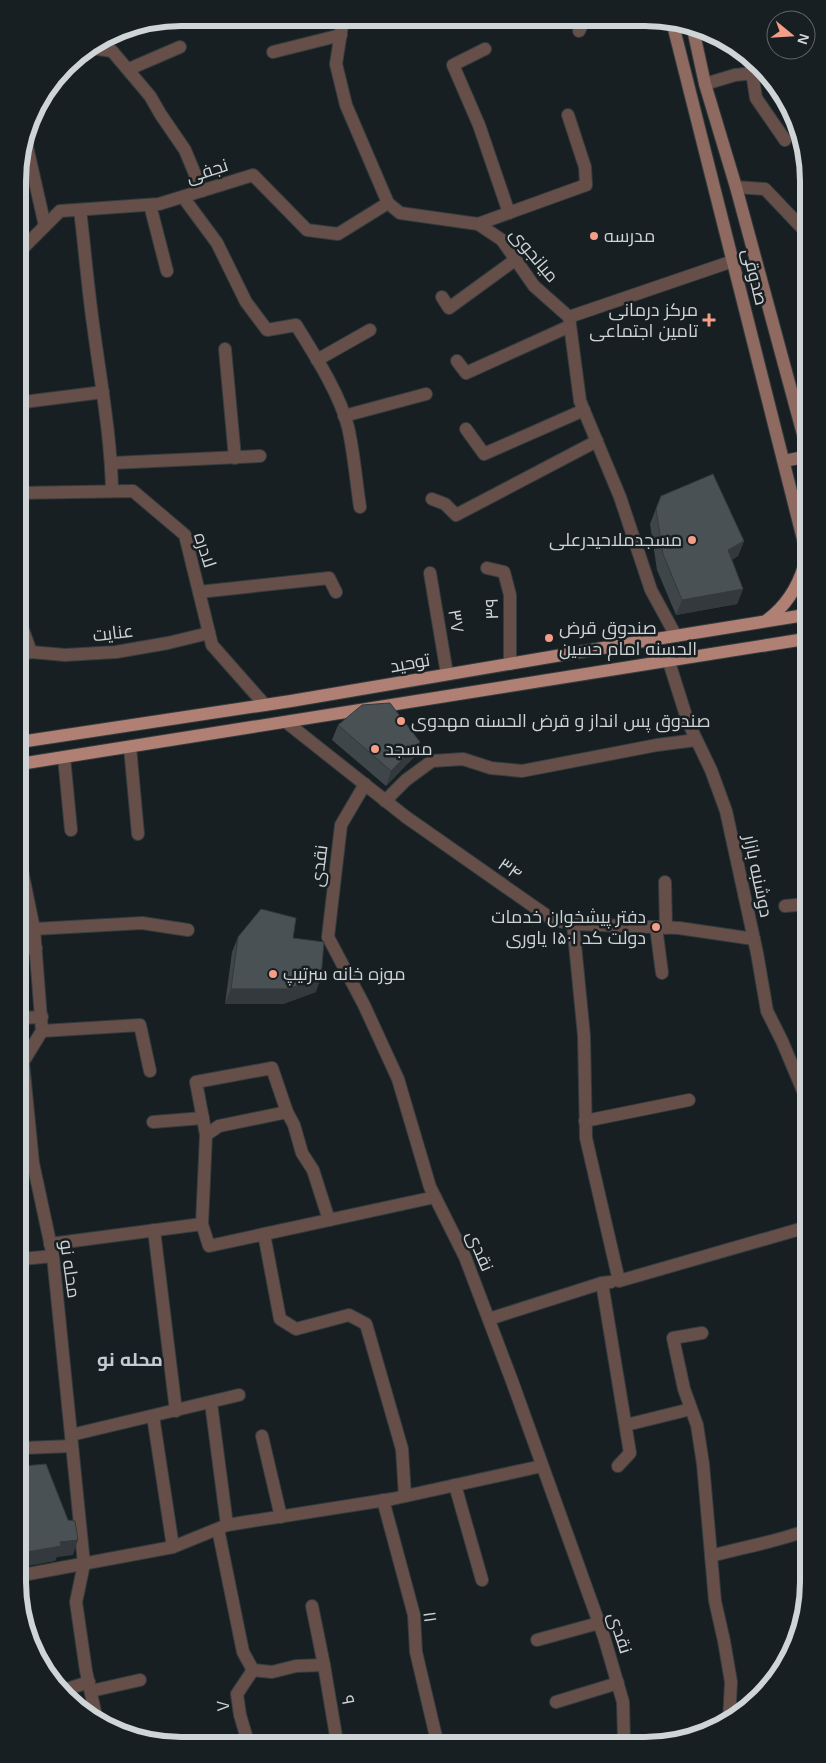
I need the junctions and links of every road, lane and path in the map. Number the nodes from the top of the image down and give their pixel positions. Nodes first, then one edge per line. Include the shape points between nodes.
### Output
1 (342, 27) edge
2 (674, 29) edge
3 (694, 34) edge
4 (341, 35) junction
5 (180, 47) dead end
6 (100, 49) edge
7 (485, 49) dead end
8 (273, 52) dead end
9 (129, 69) junction
10 (755, 73) edge
11 (758, 76) edge
12 (705, 84) junction
13 (568, 115) dead end
14 (785, 140) dead end
15 (29, 156) edge
16 (736, 187) junction
17 (202, 191) junction
18 (182, 197) junction
19 (388, 203) junction
20 (150, 205) junction
21 (80, 210) junction
22 (510, 213) junction
23 (478, 224) junction
24 (45, 226) junction
25 (800, 226) edge
26 (27, 244) edge
27 (515, 260) junction
28 (733, 261) junction
29 (167, 271) dead end
30 (442, 297) dead end
31 (569, 322) junction
32 (370, 330) dead end
33 (226, 349) dead end
34 (317, 360) junction
35 (457, 361) dead end
36 (104, 392) junction
37 (426, 394) dead end
38 (27, 402) edge
39 (584, 410) junction
40 (344, 416) junction
41 (800, 423) edge
42 (466, 429) dead end
43 (597, 441) junction
44 (260, 456) dead end
45 (235, 458) junction
46 (800, 458) edge
47 (784, 461) junction
48 (112, 463) junction
49 (112, 491) junction
50 (27, 493) edge
51 (432, 499) dead end
52 (360, 507) dead end
53 (800, 525) edge
54 (487, 568) dead end
55 (430, 573) dead end
56 (800, 580) edge
57 (199, 592) junction
58 (336, 592) dead end
59 (800, 616) edge
60 (764, 622) junction
61 (209, 633) junction
62 (676, 636) junction
63 (800, 641) edge
64 (27, 653) edge
65 (670, 662) junction
66 (510, 664) junction
67 (447, 674) junction
68 (265, 705) junction
69 (174, 719) junction
70 (286, 722) junction
71 (177, 740) junction
72 (696, 740) junction
73 (27, 741) edge
74 (130, 747) junction
75 (64, 757) junction
76 (27, 763) edge
77 (364, 784) junction
78 (385, 800) junction
79 (72, 830) dead end
80 (138, 834) dead end
81 (665, 882) dead end
82 (26, 902) edge
83 (799, 905) edge
84 (785, 906) dead end
85 (573, 924) junction
86 (661, 927) junction
87 (34, 929) junction
88 (188, 930) dead end
89 (754, 939) junction
90 (26, 948) edge
91 (36, 948) junction
92 (662, 972) dead end
93 (42, 1017) junction
94 (26, 1018) edge
95 (42, 1031) junction
96 (26, 1056) edge
97 (150, 1071) dead end
98 (799, 1082) edge
99 (689, 1100) dead end
100 (287, 1112) junction
101 (203, 1118) junction
102 (586, 1121) junction
103 (153, 1122) dead end
104 (206, 1135) junction
105 (26, 1146) edge
106 (27, 1164) edge
107 (435, 1197) junction
108 (328, 1220) junction
109 (202, 1224) junction
110 (799, 1229) edge
111 (154, 1230) junction
112 (264, 1234) junction
113 (52, 1250) junction
114 (26, 1258) edge
115 (620, 1281) junction
116 (602, 1283) junction
117 (489, 1319) junction
118 (702, 1333) dead end
119 (239, 1395) dead end
120 (211, 1403) junction
121 (691, 1410) junction
122 (176, 1411) junction
123 (153, 1416) junction
124 (626, 1425) junction
125 (262, 1436) dead end
126 (71, 1440) junction
127 (26, 1447) edge
128 (542, 1466) junction
129 (618, 1466) dead end
130 (455, 1485) junction
131 (405, 1496) junction
132 (383, 1500) junction
133 (280, 1517) junction
134 (222, 1527) junction
135 (799, 1533) edge
136 (173, 1547) junction
137 (711, 1556) junction
138 (84, 1564) junction
139 (26, 1574) edge
140 (482, 1580) dead end
141 (312, 1606) dead end
142 (599, 1623) junction
143 (537, 1640) dead end
144 (324, 1665) junction
145 (253, 1670) junction
146 (140, 1680) dead end
147 (618, 1683) junction
148 (90, 1687) junction
149 (71, 1690) edge
150 (556, 1702) dead end
151 (95, 1710) edge
152 (729, 1712) edge
153 (247, 1737) edge
154 (336, 1737) edge
155 (436, 1737) edge
156 (624, 1737) edge

1 - 4 street
2 - 28 main road, صدوقی
3 - 12 main road, صدوقی
4 - 8 street
4 - 19 street via 336,64 346,105
5 - 9 street
6 - 9 street via 112,51
7 - 22 street via 453,65 479,125
9 - 17 street via 185,150
10 - 12 street via 735,75
11 - 14 street via 756,98
12 - 16 main road, صدوقی
13 - 22 street via 585,167 586,185
15 - 24 street
16 - 25 street via 766,189
16 - 41 main road, صدوقی
17 - 18 street, نجفی
17 - 19 street, نجفی via 253,175 307,230 338,234
18 - 20 street, نجفی
18 - 34 street via 217,243 246,302 267,330 296,325
19 - 23 street, میانجوی via 400,213
20 - 21 street, نجفی
20 - 29 street
21 - 24 street, نجفی via 60,211
21 - 36 street
22 - 23 street
23 - 27 street, میانجوی via 502,240
24 - 26 street, نجفی
27 - 30 street via 449,308
27 - 31 street, میانجوی via 534,286
28 - 31 street
28 - 47 main road, صدوقی
31 - 35 street via 466,374
31 - 39 street
32 - 34 street
33 - 45 street
34 - 40 street
36 - 38 street
36 - 48 street
37 - 40 street
39 - 42 street via 484,454
39 - 43 street
40 - 52 street
43 - 51 street via 456,516 444,504
43 - 62 street via 620,497 651,590
44 - 45 street
45 - 48 street
46 - 47 main road
47 - 53 main road, صدوقی
48 - 49 street
49 - 50 street, لادره
49 - 57 street, لادره via 133,490 185,535
54 - 66 street, ۳۹ via 504,572 510,595
55 - 67 street, ۳۷
56 - 60 main road via 791,598
57 - 58 street via 329,578
57 - 61 street, لادره
59 - 60 main road, توحید
60 - 62 main road, توحید
61 - 64 street, عنایت via 116,652
61 - 68 street, لادره via 212,645
62 - 66 main road, توحید
63 - 65 main road
65 - 70 main road
65 - 72 street, دوشنبه بازار
66 - 67 main road, توحید
67 - 68 main road, توحید
68 - 69 main road, توحید
69 - 71 main road
69 - 73 main road, توحید
70 - 71 main road
70 - 77 street, ۳۴
71 - 74 main road
72 - 78 street via 648,746 522,771 492,768 463,759 432,761
72 - 89 street, دوشنبه بازار via 726,811
74 - 75 main road
74 - 80 street
75 - 76 main road
75 - 79 street
77 - 78 street, ۳۴
77 - 107 street, نقدی via 341,825 328,937 398,1080
78 - 85 street, ۳۴ via 553,920
81 - 86 street
82 - 87 street
83 - 84 street
85 - 86 street, ۳۴
85 - 102 street via 584,1036
86 - 89 street, ۳۴
86 - 92 street
87 - 88 street via 142,923
87 - 91 street
89 - 98 street, دوشنبه بازار via 767,1011
90 - 91 street
91 - 93 street
93 - 94 street
93 - 95 street
95 - 96 street, محله نو
95 - 97 street via 140,1025
99 - 102 street
100 - 101 street via 272,1068 196,1082
100 - 104 street via 219,1126
100 - 108 street via 302,1153 313,1170
101 - 103 street
101 - 104 street
102 - 115 street via 586,1138
104 - 109 street
105 - 106 street, محله نو
106 - 113 street, محله نو
107 - 108 street
107 - 117 street, نقدی via 465,1257
108 - 112 street
109 - 111 street
109 - 112 street via 209,1246
110 - 115 street
111 - 113 street
111 - 122 street
112 - 131 street via 280,1319 296,1329 349,1315 366,1324 402,1449
113 - 114 street
113 - 126 street, محله نو
115 - 116 street
116 - 117 street
116 - 124 street
117 - 128 street, نقدی
118 - 121 street via 673,1338
119 - 120 street
120 - 122 street
120 - 134 street
121 - 124 street
121 - 137 street via 697,1425 701,1454
122 - 123 street
123 - 126 street
123 - 136 street
124 - 129 street via 630,1453
125 - 133 street
126 - 127 street
126 - 138 street, محله نو
128 - 130 street
128 - 142 street, نقدی
130 - 131 street
130 - 140 street
131 - 132 street
132 - 133 street
132 - 155 street, ۱۱ via 414,1615 416,1652
133 - 134 street
134 - 136 street
134 - 145 street via 243,1652
135 - 137 street
136 - 138 street
137 - 152 street via 715,1600 731,1682
138 - 139 street
138 - 148 street, محله نو via 76,1602
141 - 144 street, ۹
142 - 143 street
142 - 147 street, نقدی
144 - 145 street via 296,1666 272,1672
144 - 154 street, ۹
145 - 153 street, ۷ via 237,1694
146 - 148 street
147 - 150 street
147 - 156 street, نقدی via 623,1702
148 - 149 street
148 - 151 street, محله نو

